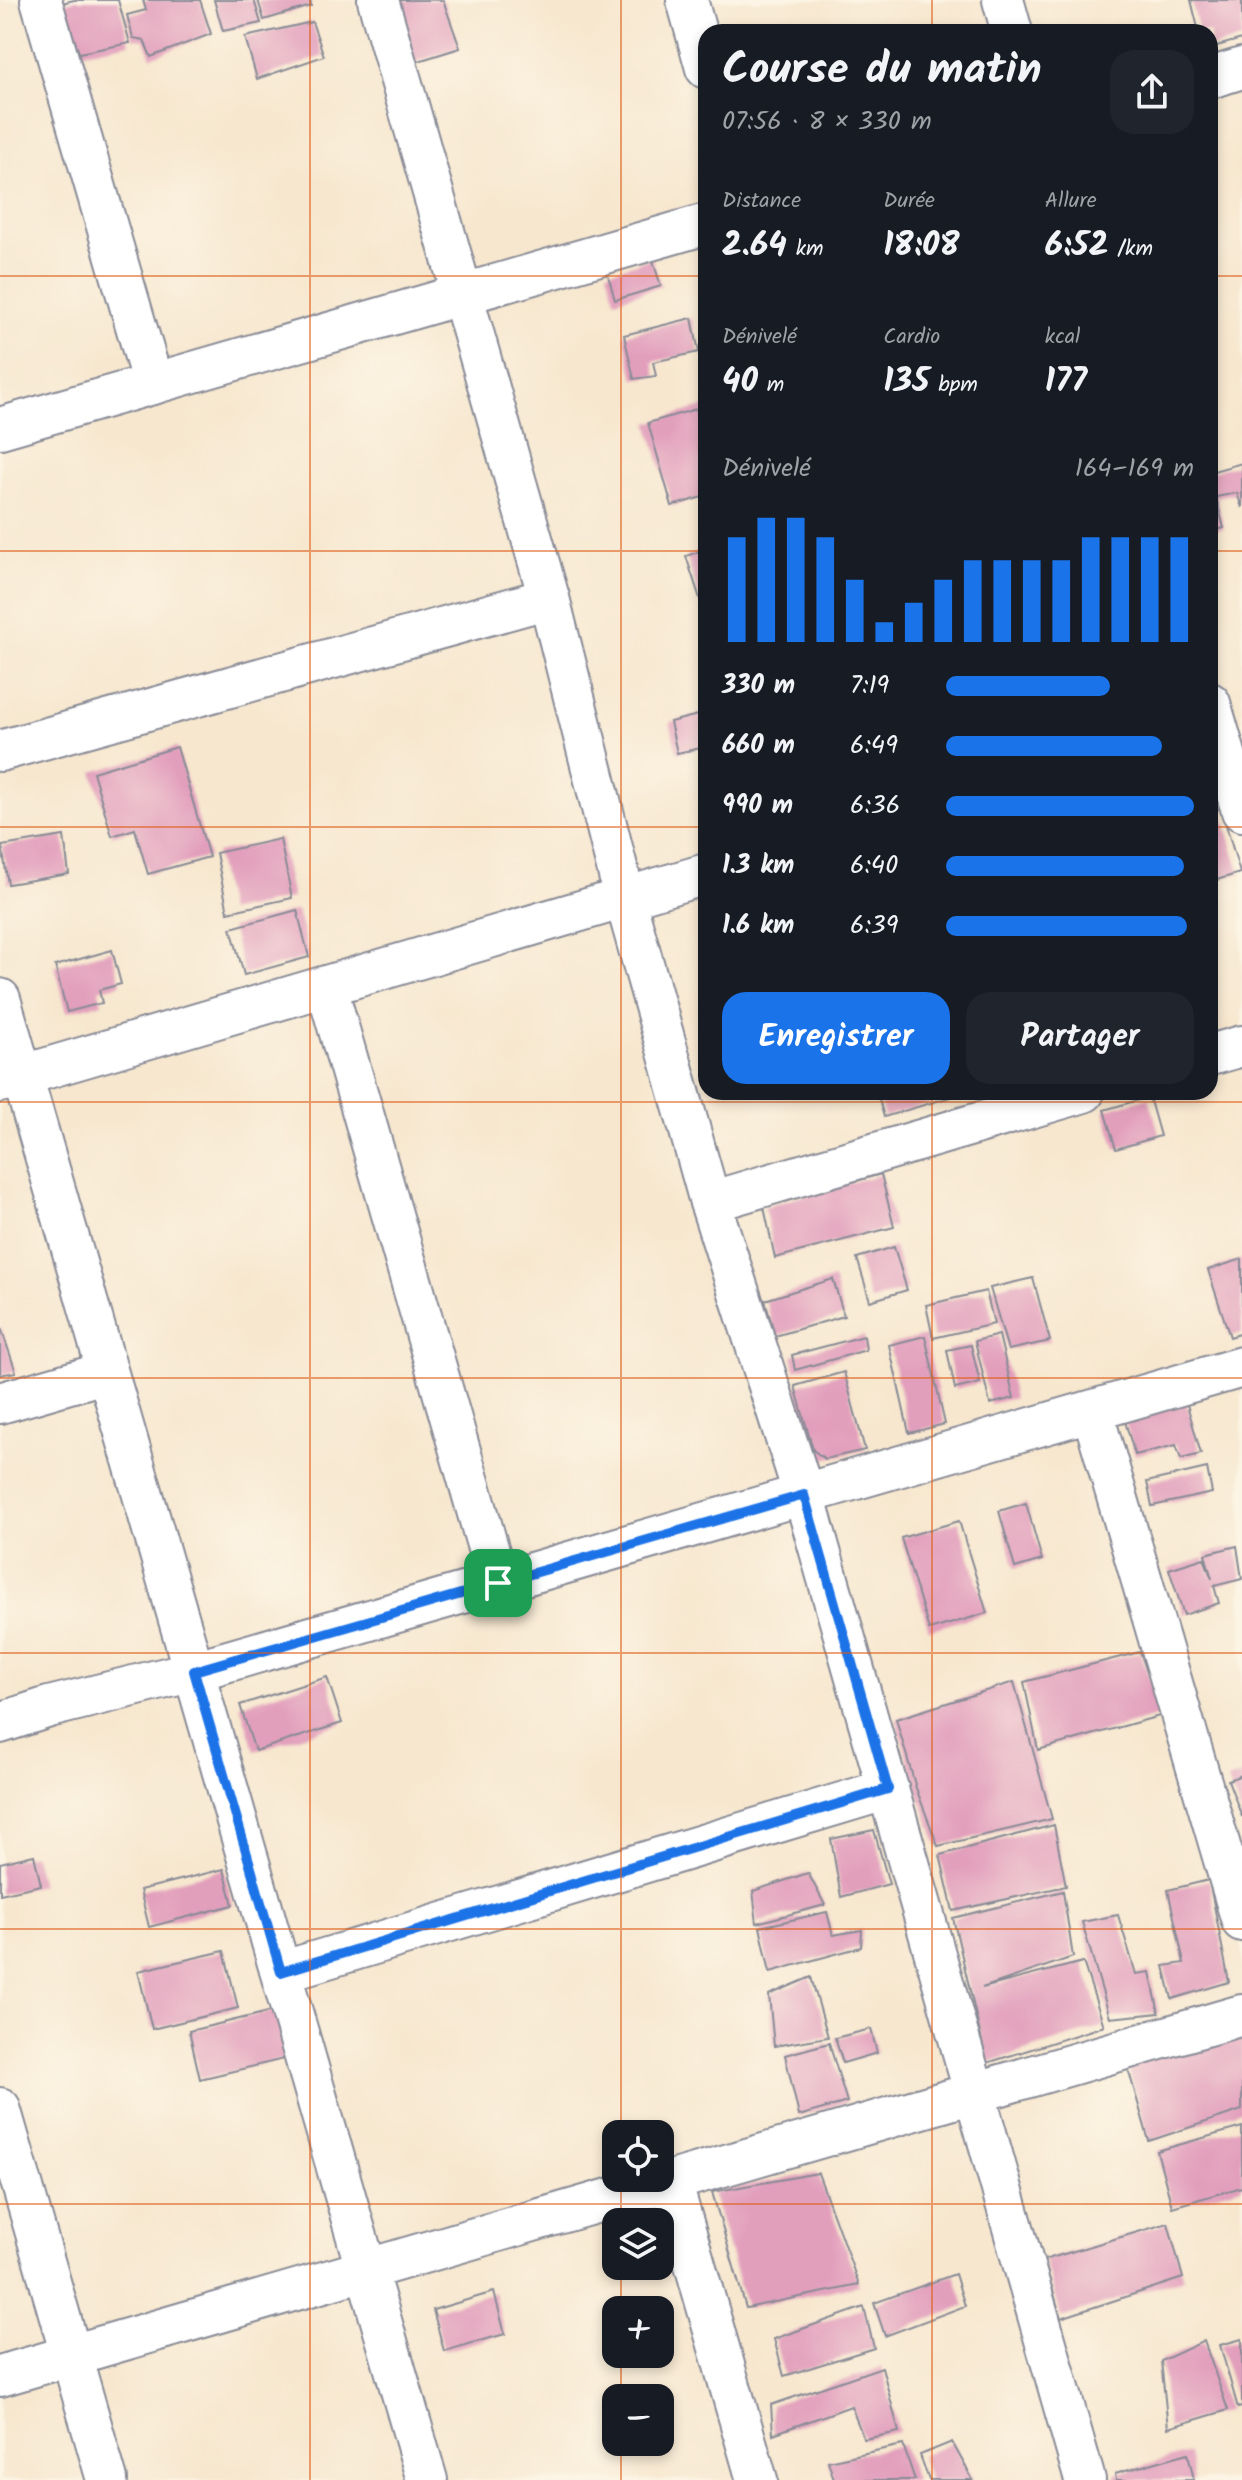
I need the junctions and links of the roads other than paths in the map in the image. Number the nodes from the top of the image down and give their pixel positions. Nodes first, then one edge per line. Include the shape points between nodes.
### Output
1 (41, 0) edge
2 (378, 0) edge
3 (687, 0) edge
4 (1003, 0) edge
5 (1010, 24) edge
6 (698, 39) edge
7 (1242, 68) edge
8 (1218, 76) edge
9 (698, 226) edge
10 (462, 295) junction
11 (153, 384) junction
12 (0, 428) edge
13 (549, 598) junction
14 (1219, 712) edge
15 (0, 751) edge
16 (1242, 811) edge
17 (698, 876) edge
18 (625, 899) junction
19 (327, 988) junction
20 (0, 999) edge
21 (1242, 1046) edge
22 (1218, 1053) edge
23 (11, 1079) edge
24 (1057, 1100) edge
25 (710, 1202) junction
26 (1242, 1367) edge
27 (107, 1372) junction
28 (0, 1403) edge
29 (1092, 1411) junction
30 (804, 1495) junction
31 (498, 1583) junction
32 (194, 1671) junction
33 (0, 1723) edge
34 (888, 1789) junction
35 (1242, 1921) edge
36 (281, 1972) junction
37 (1242, 2015) edge
38 (975, 2093) junction
39 (0, 2108) edge
40 (674, 2180) edge
41 (674, 2191) edge
42 (633, 2192) edge
43 (366, 2269) junction
44 (71, 2355) junction
45 (0, 2376) edge
46 (107, 2480) edge
47 (427, 2480) edge
48 (757, 2480) edge
49 (1085, 2480) edge

1 - 11 street
2 - 10 street
3 - 6 street
4 - 5 street
7 - 8 street
9 - 10 street
10 - 11 street
10 - 13 street
11 - 12 street
13 - 15 street
13 - 18 street
14 - 16 street
17 - 18 street
18 - 19 street
18 - 25 street
19 - 23 street
19 - 31 street
20 - 23 street
21 - 22 street
23 - 27 street
24 - 25 street
25 - 30 street
26 - 29 street
27 - 28 street
27 - 32 street
29 - 30 street
29 - 35 street
30 - 31 street
30 - 34 street
31 - 32 street
32 - 33 street
32 - 36 street
34 - 36 street
34 - 38 street
36 - 43 street
37 - 38 street
38 - 40 street
38 - 49 street
39 - 44 street
41 - 48 street
42 - 43 street
43 - 44 street
43 - 47 street
44 - 45 street
44 - 46 street

